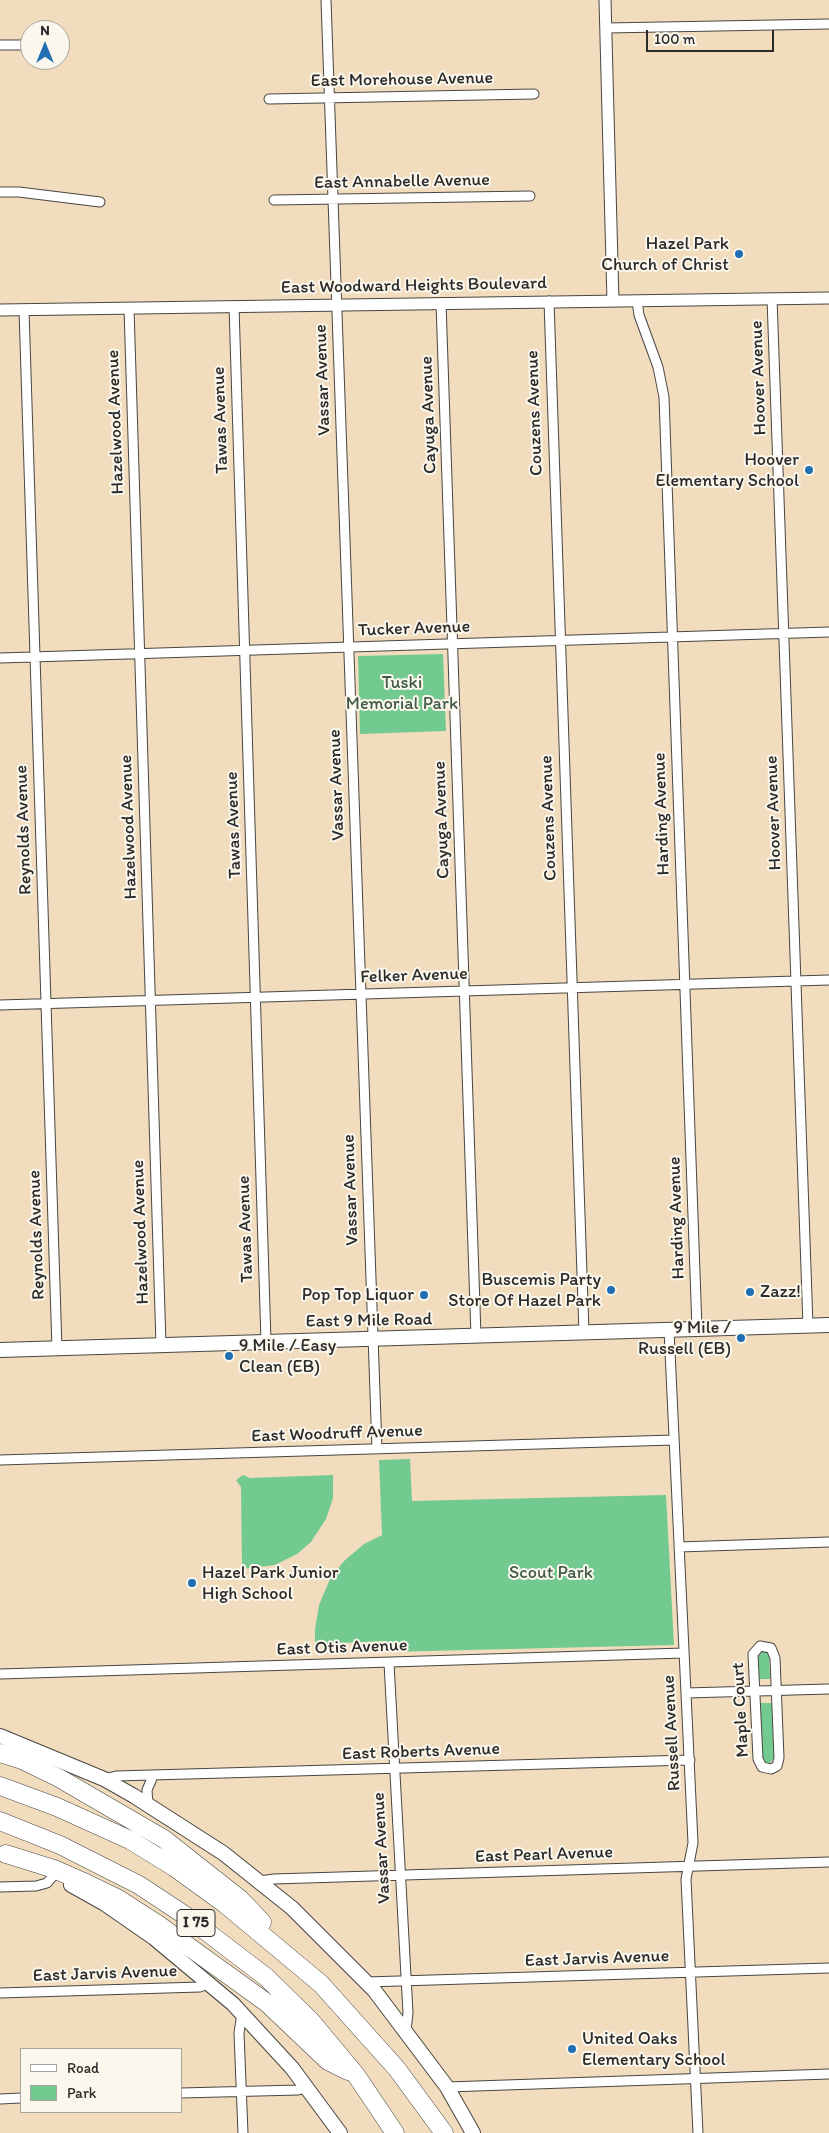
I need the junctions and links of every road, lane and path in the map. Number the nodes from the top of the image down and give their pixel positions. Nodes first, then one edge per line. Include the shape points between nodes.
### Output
1 (326, 0) edge
2 (605, 0) edge
3 (829, 24) edge
4 (606, 28) junction
5 (20, 45) edge
6 (0, 46) edge
7 (534, 94) dead end
8 (329, 98) junction
9 (269, 99) dead end
10 (0, 192) edge
11 (530, 196) dead end
12 (274, 200) dead end
13 (332, 200) junction
14 (100, 202) dead end
15 (772, 298) junction
16 (829, 298) edge
17 (549, 301) junction
18 (637, 301) junction
19 (612, 302) junction
20 (441, 303) junction
21 (336, 305) junction
22 (234, 306) junction
23 (129, 308) junction
24 (0, 310) edge
25 (24, 310) junction
26 (829, 632) edge
27 (784, 634) junction
28 (672, 637) junction
29 (560, 641) junction
30 (452, 643) junction
31 (348, 647) junction
32 (245, 650) junction
33 (140, 653) junction
34 (34, 657) junction
35 (0, 658) edge
36 (829, 980) edge
37 (796, 981) junction
38 (684, 984) junction
39 (572, 988) junction
40 (464, 991) junction
41 (360, 994) junction
42 (256, 997) junction
43 (150, 1000) junction
44 (46, 1003) junction
45 (0, 1005) edge
46 (829, 1325) edge
47 (808, 1326) junction
48 (669, 1330) junction
49 (696, 1330) junction
50 (584, 1333) junction
51 (476, 1336) junction
52 (372, 1339) junction
53 (266, 1342) junction
54 (161, 1345) junction
55 (57, 1349) junction
56 (0, 1350) edge
57 (674, 1440) junction
58 (377, 1449) junction
59 (0, 1460) edge
60 (829, 1542) edge
61 (679, 1547) junction
62 (684, 1653) junction
63 (389, 1662) junction
64 (0, 1674) edge
65 (829, 1689) edge
66 (776, 1691) junction
67 (755, 1692) junction
68 (686, 1693) junction
69 (0, 1736) edge
70 (0, 1753) edge
71 (690, 1760) junction
72 (394, 1769) junction
73 (153, 1776) junction
74 (104, 1779) junction
75 (0, 1786) edge
76 (148, 1805) junction
77 (0, 1821) edge
78 (3, 1853) edge
79 (829, 1862) edge
80 (687, 1867) junction
81 (54, 1875) junction
82 (400, 1875) junction
83 (260, 1881) junction
84 (0, 1887) edge
85 (829, 1968) edge
86 (690, 1972) junction
87 (406, 1979) junction
88 (366, 1982) junction
89 (210, 1983) junction
90 (321, 1984) junction
91 (0, 1993) edge
92 (242, 2013) junction
93 (406, 2031) junction
94 (829, 2074) edge
95 (356, 2075) junction
96 (696, 2079) junction
97 (307, 2087) junction
98 (447, 2087) junction
99 (241, 2092) junction
100 (182, 2093) edge
101 (20, 2098) edge
102 (0, 2099) edge
103 (243, 2133) edge
104 (340, 2133) edge
105 (395, 2133) edge
106 (444, 2133) edge
107 (474, 2133) edge
108 (698, 2133) edge

1 - 8 street, Vassar Avenue
2 - 4 street
3 - 4 street
4 - 19 street
5 - 6 street
7 - 8 street, East Morehouse Avenue
8 - 9 street, East Morehouse Avenue
8 - 13 street, Vassar Avenue
10 - 14 street
11 - 13 street, East Annabelle Avenue
12 - 13 street, East Annabelle Avenue
13 - 21 street, Vassar Avenue
15 - 16 street, East Woodward Heights Boulevard
15 - 18 street, East Woodward Heights Boulevard
15 - 27 street, Hoover Avenue
17 - 19 street, East Woodward Heights Boulevard
17 - 20 street, East Woodward Heights Boulevard
17 - 29 street, Couzens Avenue
18 - 19 street, East Woodward Heights Boulevard
18 - 28 street, Harding Avenue via 664,390
20 - 21 street, East Woodward Heights Boulevard
20 - 30 street, Cayuga Avenue
21 - 22 street, East Woodward Heights Boulevard
21 - 31 street, Vassar Avenue
22 - 23 street, East Woodward Heights Boulevard
22 - 32 street, Tawas Avenue
23 - 25 street, East Woodward Heights Boulevard
23 - 33 street, Hazelwood Avenue
24 - 25 street, East Woodward Heights Boulevard
25 - 34 street, Reynolds Avenue
26 - 27 street, Tucker Avenue
27 - 28 street, Tucker Avenue
27 - 37 street, Hoover Avenue
28 - 29 street, Tucker Avenue
28 - 38 street, Harding Avenue
29 - 30 street, Tucker Avenue
29 - 39 street, Couzens Avenue
30 - 31 street, Tucker Avenue
30 - 40 street, Cayuga Avenue
31 - 32 street, Tucker Avenue
31 - 41 street, Vassar Avenue
32 - 33 street, Tucker Avenue
32 - 42 street, Tawas Avenue
33 - 34 street, Tucker Avenue
33 - 43 street, Hazelwood Avenue
34 - 35 street, Tucker Avenue
34 - 44 street, Reynolds Avenue
36 - 37 street, Felker Avenue
37 - 38 street, Felker Avenue
37 - 47 street, Hoover Avenue
38 - 39 street, Felker Avenue
38 - 49 street, Harding Avenue
39 - 40 street, Felker Avenue
39 - 50 street, Couzens Avenue
40 - 41 street, Felker Avenue
40 - 51 street, Cayuga Avenue
41 - 42 street, Felker Avenue
41 - 52 street, Vassar Avenue
42 - 43 street, Felker Avenue
42 - 53 street, Tawas Avenue
43 - 44 street, Felker Avenue
43 - 54 street, Hazelwood Avenue
44 - 45 street, Felker Avenue
44 - 55 street, Reynolds Avenue
46 - 47 main road, East 9 Mile Road
47 - 49 main road, East 9 Mile Road
48 - 49 main road, East 9 Mile Road
48 - 50 main road, East 9 Mile Road
48 - 57 street, Russell Avenue
50 - 51 main road, East 9 Mile Road
51 - 52 main road, East 9 Mile Road
52 - 53 main road, East 9 Mile Road
52 - 58 street, Vassar Avenue
53 - 54 main road, East 9 Mile Road
54 - 55 main road, East 9 Mile Road
55 - 56 main road, East 9 Mile Road
57 - 58 street, East Woodruff Avenue
57 - 61 street, Russell Avenue
58 - 59 street, East Woodruff Avenue
60 - 61 street
61 - 62 street, Russell Avenue
62 - 63 street, East Otis Avenue
62 - 68 street, Russell Avenue
63 - 64 street, East Otis Avenue
63 - 72 street, Vassar Avenue
65 - 66 street
66 - 67 street
66 - 67 street, Maple Court via 774,1652 766,1646 753,1654
66 - 67 street, Maple Court via 779,1762 771,1769 762,1767 758,1759
67 - 68 street
68 - 71 street, Russell Avenue
69 - 74 main road
70 - 90 highway via 59,1778 164,1839 240,1899
71 - 72 street, East Roberts Avenue
71 - 80 street, Russell Avenue via 694,1843
72 - 73 street, East Roberts Avenue
72 - 82 street, Vassar Avenue
73 - 74 street, East Roberts Avenue
73 - 76 street via 147,1790
74 - 76 main road
75 - 90 highway, I 75 via 130,1840 174,1867
76 - 83 main road via 203,1839
77 - 95 highway, I 75 via 98,1862 186,1916 266,1976 311,2021
78 - 81 main road
78 - 95 highway via 71,1877 117,1898 267,2003 328,2060
79 - 80 street, East Pearl Avenue
80 - 82 street, East Pearl Avenue
80 - 86 street, Russell Avenue
81 - 84 street via 46,1883 36,1886
81 - 89 main road via 135,1925
82 - 83 street, East Pearl Avenue
82 - 87 street, Vassar Avenue
83 - 88 main road via 292,1908
85 - 86 street, East Jarvis Avenue
86 - 87 street, East Jarvis Avenue
86 - 96 street, Russell Avenue
87 - 88 street, East Jarvis Avenue
87 - 93 street, Vassar Avenue
88 - 93 main road
89 - 91 street, East Jarvis Avenue via 200,1987
89 - 92 main road
90 - 106 highway, I 75 via 397,2069
92 - 97 main road
92 - 99 street via 239,2033
93 - 98 main road
94 - 96 street
95 - 105 highway, I 75
96 - 98 street
96 - 108 street, Russell Avenue
97 - 99 street
97 - 104 main road
98 - 107 main road
99 - 100 street
99 - 103 street
101 - 102 street

